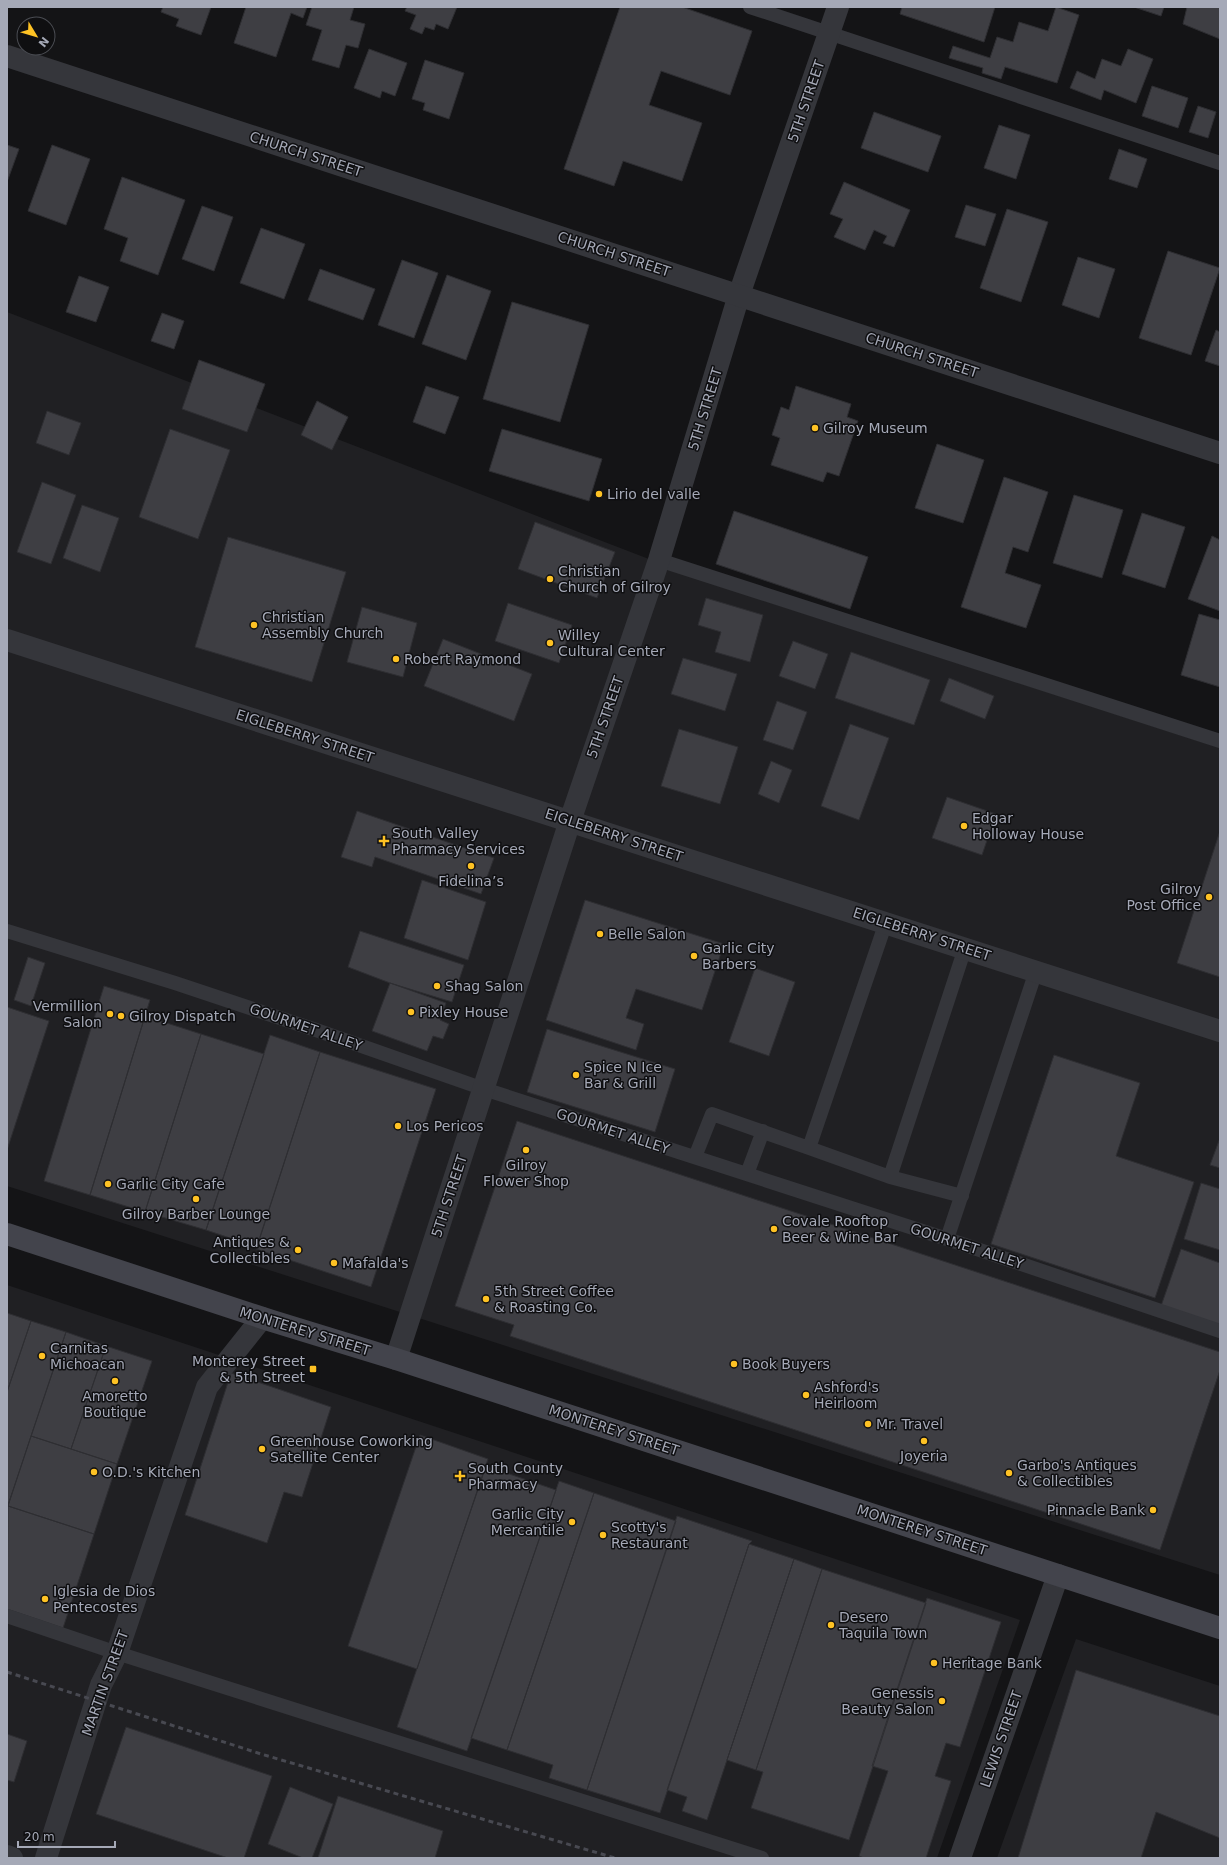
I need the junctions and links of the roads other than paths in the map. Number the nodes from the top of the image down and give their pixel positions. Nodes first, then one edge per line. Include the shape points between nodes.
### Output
1 (750, 7) edge
2 (838, 7) edge
3 (829, 33) junction
4 (7, 56) edge
5 (1220, 163) edge
6 (739, 295) junction
7 (1220, 453) edge
8 (659, 560) junction
9 (7, 640) edge
10 (1220, 741) edge
11 (570, 821) junction
12 (886, 922) junction
13 (7, 931) edge
14 (965, 948) junction
15 (1036, 971) junction
16 (1220, 1031) edge
17 (484, 1089) junction
18 (763, 1131) junction
19 (809, 1148) junction
20 (695, 1158) junction
21 (747, 1174) junction
22 (890, 1177) junction
23 (962, 1196) junction
24 (7, 1234) edge
25 (948, 1239) junction
26 (262, 1318) junction
27 (1220, 1331) edge
28 (396, 1359) junction
29 (1058, 1574) junction
30 (7, 1616) edge
31 (1220, 1628) edge
32 (117, 1653) junction
33 (7, 1856) edge
34 (12, 1858) edge
35 (46, 1858) edge
36 (762, 1858) edge
37 (960, 1858) edge

1 - 3 lane
2 - 3 street, 5TH STREET
3 - 5 lane
3 - 6 street, 5TH STREET
4 - 6 street, CHURCH STREET
6 - 7 street, CHURCH STREET
6 - 8 street, 5TH STREET
8 - 10 lane
8 - 11 street, 5TH STREET
9 - 11 street, EIGLEBERRY STREET
11 - 12 street, EIGLEBERRY STREET
11 - 17 street, 5TH STREET
12 - 14 street, EIGLEBERRY STREET
12 - 19 lane
13 - 17 lane, GOURMET ALLEY via 175,983
14 - 15 street, EIGLEBERRY STREET
14 - 22 lane
15 - 16 street, EIGLEBERRY STREET
15 - 23 lane
17 - 20 lane, GOURMET ALLEY
17 - 28 street, 5TH STREET
18 - 19 lane
18 - 20 lane via 712,1114
18 - 21 lane
19 - 22 lane
20 - 21 lane, GOURMET ALLEY
21 - 25 lane, GOURMET ALLEY
22 - 23 lane
23 - 25 lane
24 - 26 main road, MONTEREY STREET
25 - 27 lane, GOURMET ALLEY
26 - 28 main road, MONTEREY STREET
26 - 32 street, MARTIN STREET via 207,1387
28 - 29 main road, MONTEREY STREET
29 - 31 main road, MONTEREY STREET
29 - 37 street, LEWIS STREET
30 - 32 lane
32 - 35 street, MARTIN STREET via 101,1685
32 - 36 lane
33 - 34 street

